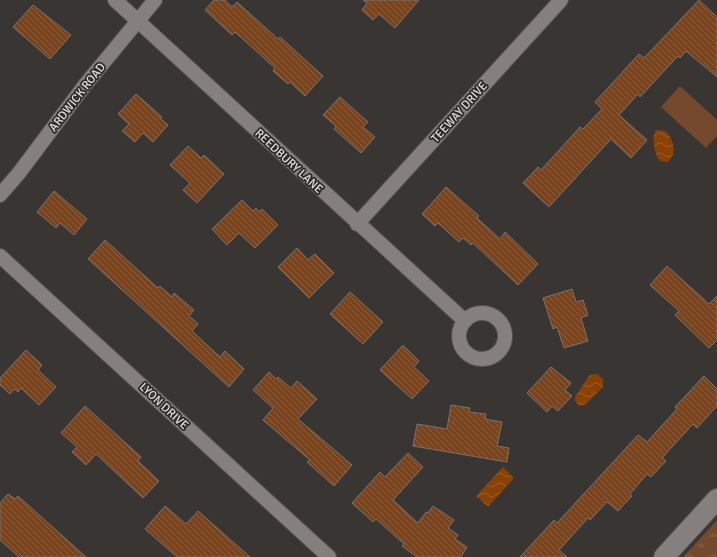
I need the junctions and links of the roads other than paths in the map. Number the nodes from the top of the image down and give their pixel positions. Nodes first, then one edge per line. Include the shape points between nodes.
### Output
1 (115, 0) edge
2 (155, 0) edge
3 (561, 0) edge
4 (138, 21) junction
5 (0, 195) edge
6 (358, 224) junction
7 (0, 256) edge
8 (465, 321) dead end
9 (717, 498) edge
10 (329, 557) edge
11 (664, 557) edge

1 - 4 street, REEDBURY LANE
2 - 4 street, ARDWICK ROAD
3 - 6 street, TEEWAY DRIVE
4 - 5 street, ARDWICK ROAD
4 - 6 street, REEDBURY LANE
6 - 8 street, REEDBURY LANE
7 - 10 street, LYON DRIVE
9 - 11 main road

